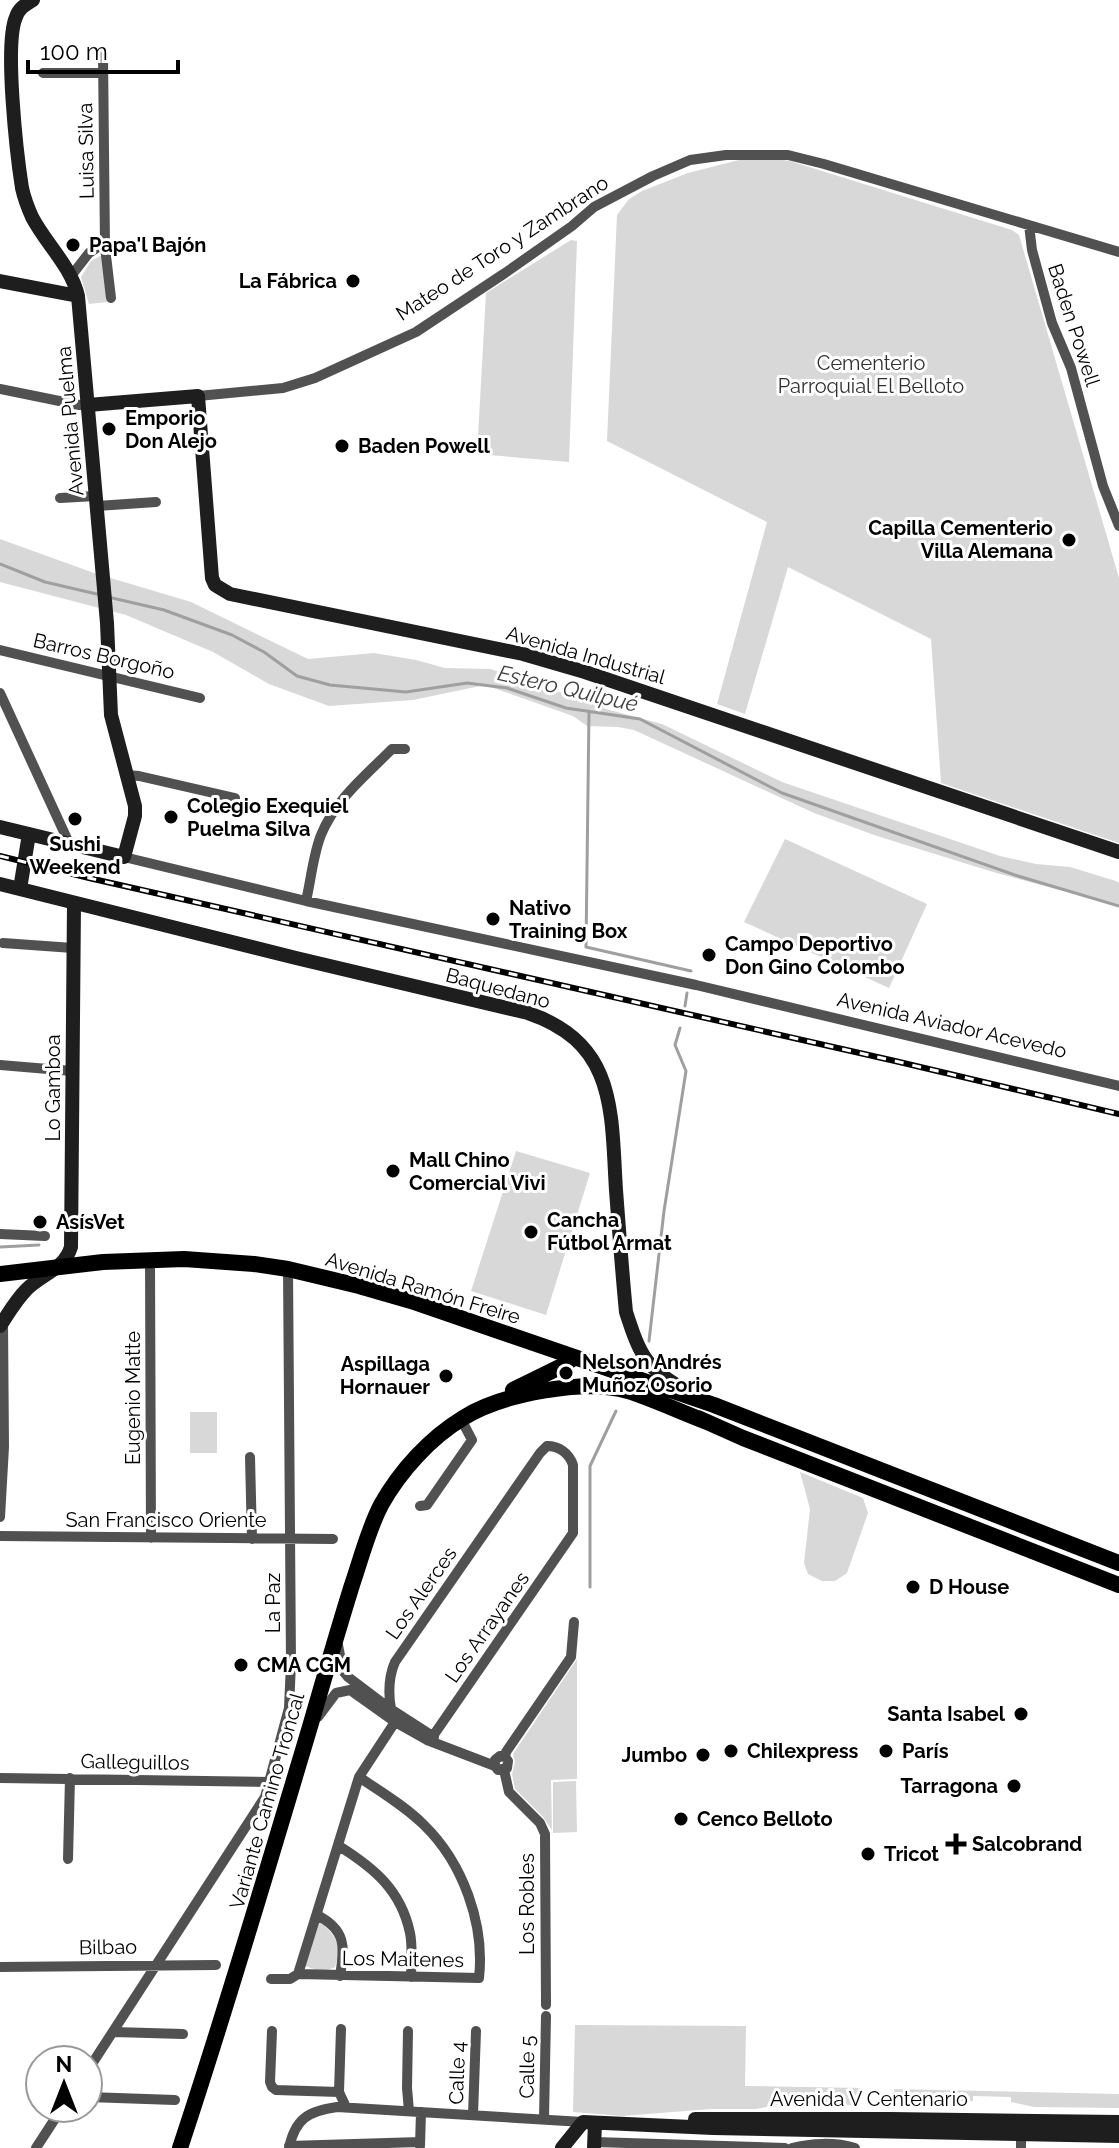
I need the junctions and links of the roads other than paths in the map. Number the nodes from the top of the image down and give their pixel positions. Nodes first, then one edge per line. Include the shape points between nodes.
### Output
1 (33, 0) edge
2 (103, 54) dead end
3 (43, 73) dead end
4 (103, 73) junction
5 (1029, 225) junction
6 (105, 247) junction
7 (1119, 252) edge
8 (71, 276) junction
9 (0, 281) edge
10 (78, 296) junction
11 (111, 298) dead end
12 (0, 389) edge
13 (198, 396) junction
14 (88, 405) junction
15 (60, 498) dead end
16 (96, 501) junction
17 (156, 502) dead end
18 (1119, 526) edge
19 (0, 650) edge
20 (109, 675) junction
21 (0, 693) edge
22 (200, 698) dead end
23 (405, 749) dead end
24 (126, 775) junction
25 (235, 798) dead end
26 (0, 827) edge
27 (29, 834) junction
28 (69, 843) junction
29 (1119, 852) edge
30 (124, 857) junction
31 (0, 884) edge
32 (20, 889) junction
33 (306, 901) junction
34 (74, 903) junction
35 (3, 943) dead end
36 (73, 948) junction
37 (0, 1065) edge
38 (72, 1071) junction
39 (1119, 1086) edge
40 (0, 1234) edge
41 (45, 1236) dead end
42 (150, 1259) junction
43 (57, 1268) junction
44 (288, 1269) junction
45 (0, 1274) edge
46 (2, 1324) edge
47 (573, 1358) junction
48 (593, 1365) junction
49 (714, 1405) junction
50 (476, 1410) junction
51 (461, 1419) junction
52 (707, 1422) junction
53 (250, 1457) dead end
54 (420, 1506) dead end
55 (0, 1517) edge
56 (573, 1533) joint
57 (0, 1536) edge
58 (151, 1538) junction
59 (252, 1539) junction
60 (291, 1539) junction
61 (333, 1539) dead end
62 (1119, 1563) edge
63 (1119, 1585) edge
64 (574, 1622) dead end
65 (337, 1633) junction
66 (356, 1689) junction
67 (389, 1708) junction
68 (395, 1722) junction
69 (308, 1734) junction
70 (430, 1738) junction
71 (500, 1763) junction
72 (359, 1777) junction
73 (0, 1778) edge
74 (70, 1778) junction
75 (270, 1782) junction
76 (339, 1846) junction
77 (68, 1859) dead end
78 (317, 1915) junction
79 (157, 1965) junction
80 (216, 1965) dead end
81 (0, 1967) edge
82 (298, 1974) junction
83 (340, 1976) junction
84 (411, 1977) junction
85 (271, 1979) dead end
86 (546, 2010) joint
87 (341, 2029) dead end
88 (272, 2031) dead end
89 (408, 2031) dead end
90 (476, 2031) dead end
91 (114, 2032) junction
92 (183, 2034) dead end
93 (104, 2047) edge
94 (339, 2092) junction
95 (104, 2098) edge
96 (175, 2100) dead end
97 (346, 2107) junction
98 (415, 2111) junction
99 (473, 2115) junction
100 (544, 2119) junction
101 (589, 2122) junction
102 (1119, 2122) edge
103 (52, 2124) edge
104 (620, 2124) junction
105 (776, 2130) junction
106 (1119, 2136) edge
107 (1021, 2141) edge
108 (420, 2145) edge
109 (594, 2145) edge
110 (289, 2147) edge
111 (36, 2148) edge
112 (180, 2148) edge
113 (562, 2148) edge
114 (776, 2148) edge
115 (785, 2148) edge
116 (792, 2148) edge
117 (855, 2148) edge

1 - 8 street, Avenida Puelma via 15,17 12,33 23,190 43,237
2 - 4 street, Luisa Silva
3 - 4 street
4 - 6 street, Luisa Silva
5 - 7 street, Mateo de Toro y Zambrano
5 - 13 street, Mateo de Toro y Zambrano via 788,155 690,160 594,207 416,332 283,388
5 - 18 street, Baden Powell via 1052,323
6 - 8 street via 89,253
6 - 11 street, Luisa Silva
8 - 10 street, Avenida Puelma
9 - 10 street
10 - 14 street, Avenida Puelma
12 - 14 street
13 - 14 street, Mateo de Toro y Zambrano
13 - 29 street, Avenida Industrial via 212,578 221,589 585,672
14 - 16 street, Avenida Puelma
15 - 16 street
16 - 17 street
16 - 20 street, Avenida Puelma
19 - 20 street, Barros Borgoño
20 - 22 street, Barros Borgoño
20 - 24 street, Avenida Puelma via 111,715
21 - 28 street
23 - 33 street via 392,749 332,813 320,836
24 - 25 street
24 - 30 street, Avenida Puelma via 135,816
26 - 27 street, Avenida Aviador Acevedo
27 - 28 street, Avenida Aviador Acevedo
27 - 32 street
28 - 30 street, Avenida Aviador Acevedo
30 - 33 street, Avenida Aviador Acevedo
31 - 32 street, Baquedano
32 - 34 street, Baquedano
33 - 39 street, Avenida Aviador Acevedo via 696,985
34 - 36 street, Lo Gamboa
34 - 49 street, Baquedano via 528,1013 562,1029 597,1066 610,1102 626,1312 633,1335 653,1369
35 - 36 street
36 - 38 street, Lo Gamboa
37 - 38 street
38 - 43 street, Lo Gamboa via 72,1234 70,1251
40 - 41 street
42 - 43 main road, Avenida Ramón Freire
42 - 44 main road, Avenida Ramón Freire
42 - 58 street, Eugenio Matte
43 - 45 main road, Avenida Ramón Freire
43 - 46 street via 26,1290
44 - 47 main road, Avenida Ramón Freire via 411,1301
44 - 60 street, La Paz
46 - 55 street
47 - 48 main road, Avenida Ramón Freire
47 - 50 main road
48 - 49 main road, Avenida Ramón Freire
48 - 52 main road, Avenida Ramón Freire
49 - 62 main road, Avenida Ramón Freire
50 - 51 main road, Variante Camino Troncal
50 - 52 main road, Variante Camino Troncal via 555,1388 592,1387 626,1391
51 - 54 street via 472,1440 427,1505
51 - 65 main road, Variante Camino Troncal via 413,1461 380,1508
52 - 63 main road, Avenida Ramón Freire
53 - 59 street
56 - 67 street, Los Alerces via 573,1465 569,1456 547,1446 401,1652 392,1669
56 - 70 street, Los Arrayanes
57 - 58 street, San Francisco Oriente
58 - 59 street, San Francisco Oriente
59 - 60 street, San Francisco Oriente
60 - 61 street, San Francisco Oriente
60 - 75 street, La Paz via 289,1708
64 - 71 street via 571,1657
65 - 66 street via 343,1671
65 - 69 main road, Variante Camino Troncal
66 - 67 street
66 - 68 street
66 - 69 street via 336,1693
67 - 68 street, Los Alerces
67 - 70 street
68 - 70 street
68 - 72 street
69 - 112 main road, Variante Camino Troncal
70 - 71 street
71 - 86 street, Los Robles via 509,1792 545,1834
72 - 76 street
72 - 84 street, Los Maitenes via 426,1826 452,1860 473,1912 479,1978
73 - 74 street, Galleguillos
74 - 75 street, Galleguillos
74 - 77 street
75 - 79 street, La Paz
76 - 78 street
76 - 84 street via 372,1868 399,1903 410,1930
78 - 82 street
78 - 83 street via 342,1939
79 - 80 street, Bilbao
79 - 81 street, Bilbao
79 - 91 street, La Paz
82 - 83 street, Los Maitenes
82 - 85 street, Los Maitenes
83 - 84 street, Los Maitenes
86 - 100 street, Calle 5
87 - 94 street
88 - 94 street via 272,2087
89 - 98 street via 407,2088
90 - 99 street, Calle 4
91 - 92 street
91 - 93 street, La Paz
94 - 97 street
95 - 96 street
97 - 98 street, Avenida V Centenario
97 - 110 street, Avenida V Centenario via 310,2113 299,2123
98 - 99 street, Avenida V Centenario
98 - 108 street
99 - 100 street, Avenida V Centenario
100 - 101 street, Avenida V Centenario
101 - 104 street, Avenida V Centenario
101 - 109 street
101 - 113 street
102 - 104 street, Avenida V Centenario via 713,2118
103 - 111 street
104 - 105 street, Avenida V Centenario
105 - 107 street, Avenida V Centenario
105 - 114 street
106 - 107 street, Avenida V Centenario
108 - 110 street
109 - 114 street
114 - 115 street
116 - 117 street

